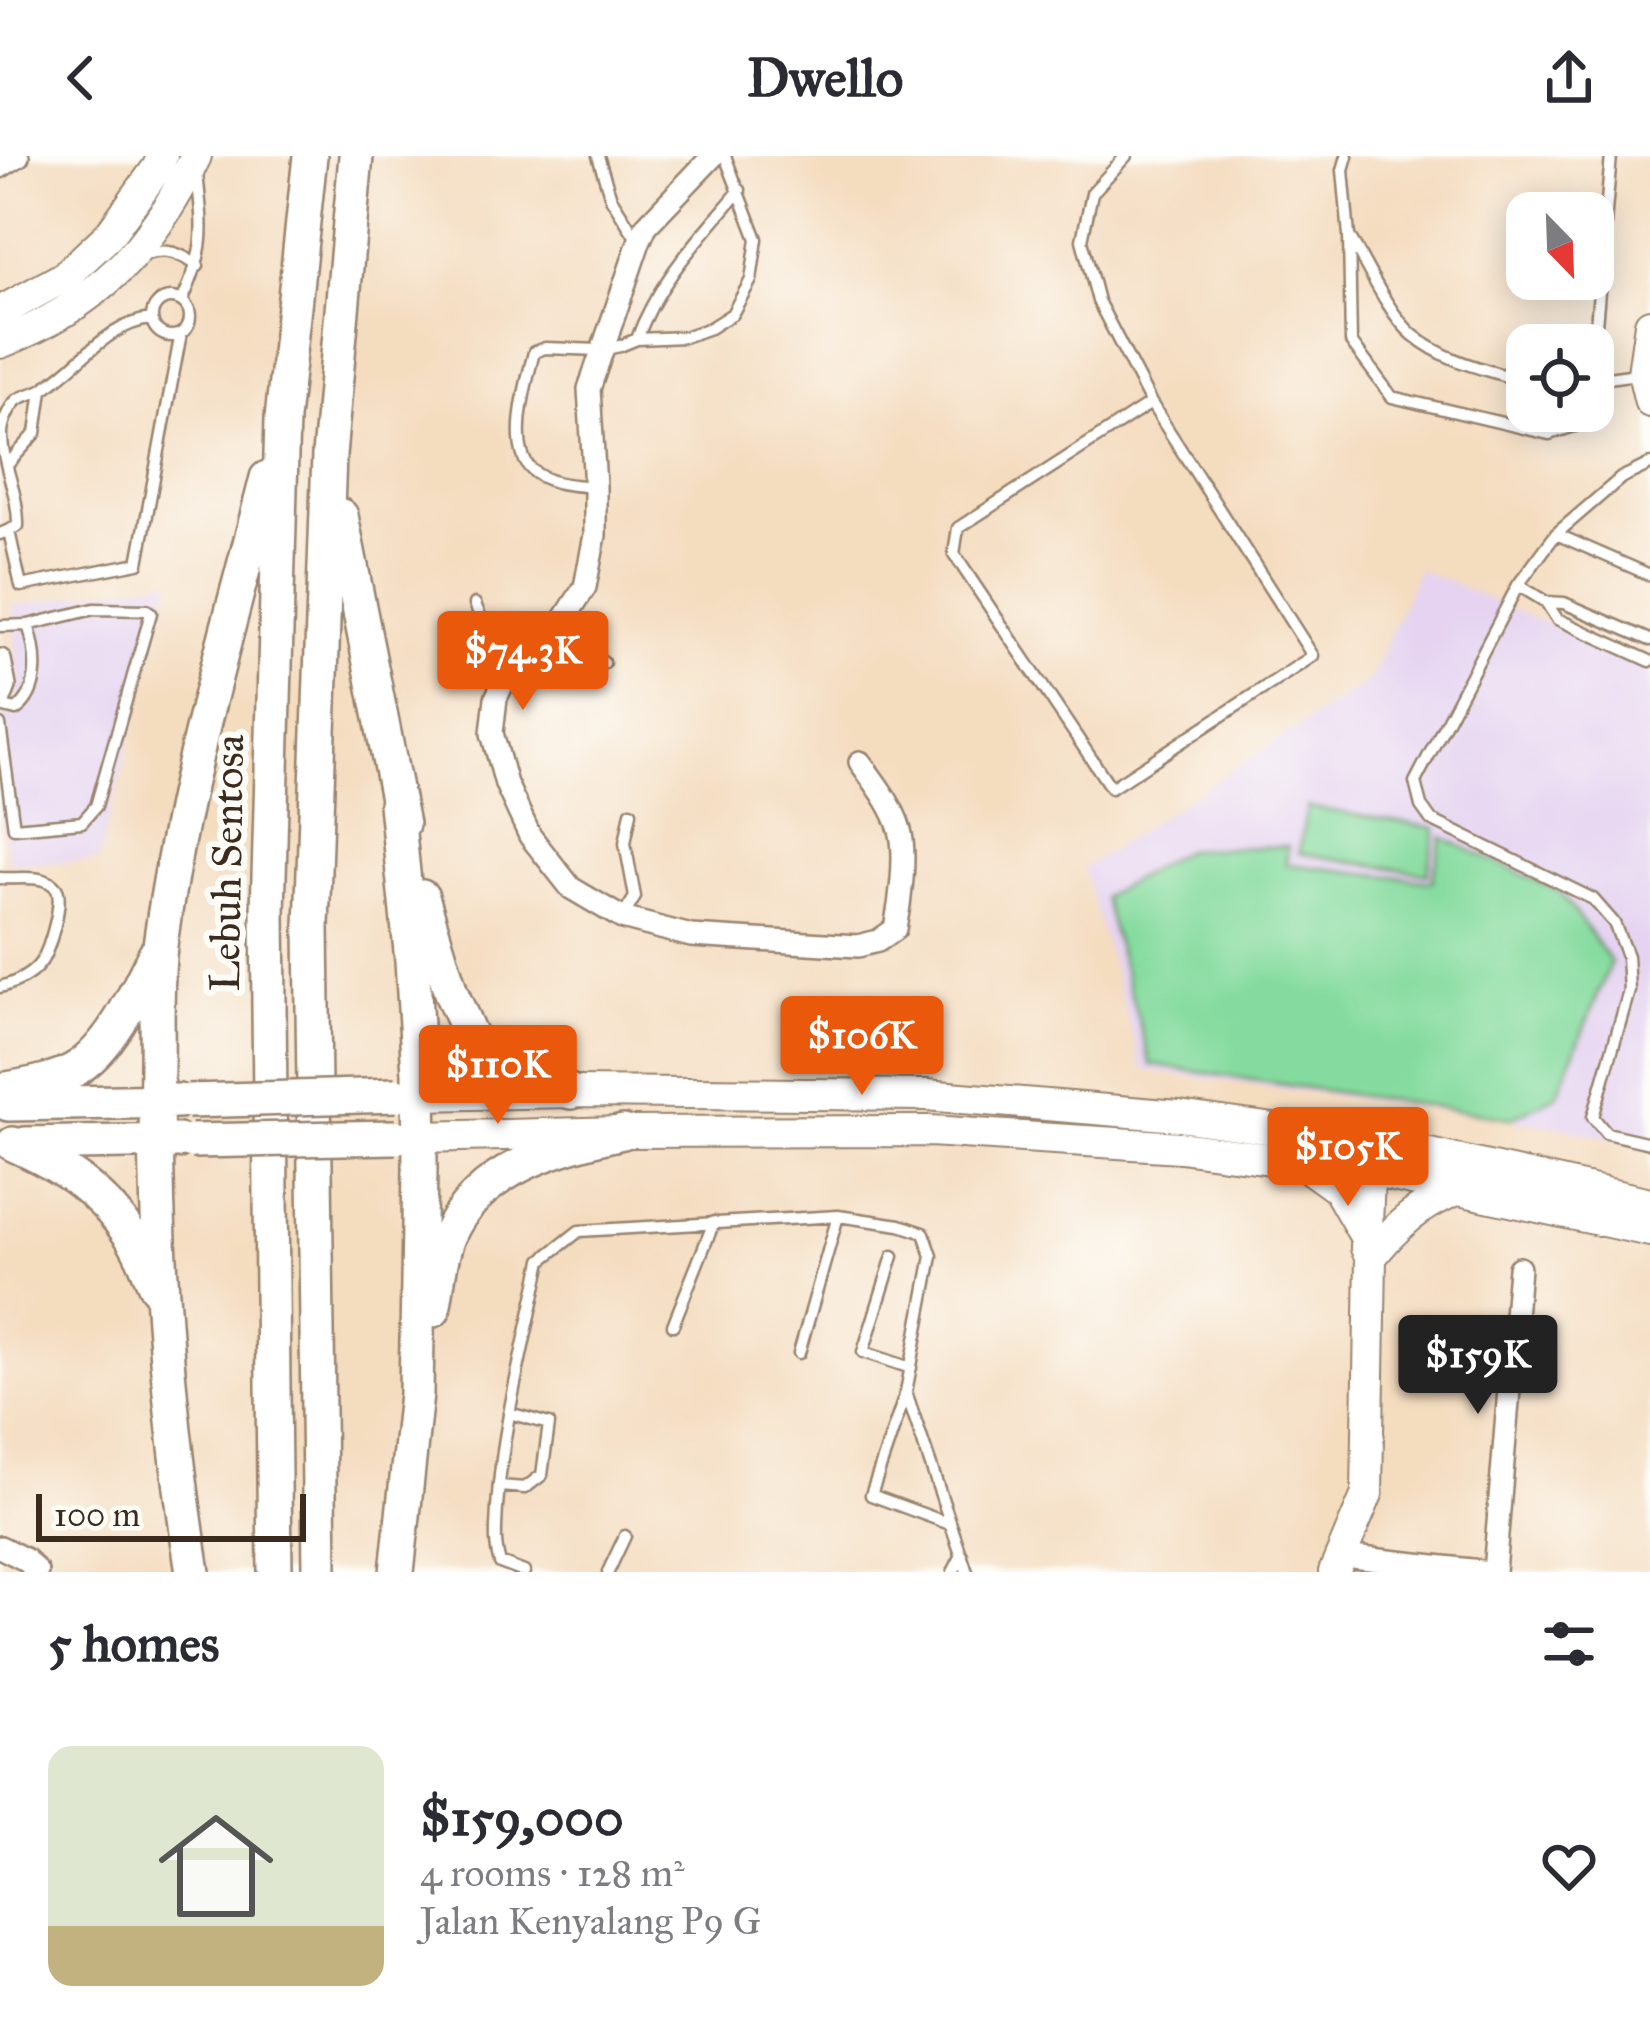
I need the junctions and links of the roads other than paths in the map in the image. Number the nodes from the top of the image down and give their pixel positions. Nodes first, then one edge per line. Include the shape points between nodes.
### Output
1 (18, 156) edge
2 (161, 156) edge
3 (310, 156) edge
4 (356, 156) edge
5 (598, 156) edge
6 (713, 156) edge
7 (725, 156) edge
8 (1126, 156) edge
9 (1347, 156) edge
10 (1611, 156) edge
11 (196, 157) edge
12 (0, 167) edge
13 (740, 190) junction
14 (1349, 236) junction
15 (639, 242) junction
16 (132, 258) junction
17 (198, 266) junction
18 (182, 301) junction
19 (0, 312) edge
20 (152, 319) junction
21 (1596, 324) edge
22 (1650, 324) edge
23 (181, 333) junction
24 (637, 339) junction
25 (0, 343) edge
26 (601, 350) junction
27 (1506, 376) edge
28 (1614, 385) edge
29 (1647, 387) edge
30 (42, 389) junction
31 (1151, 403) junction
32 (282, 419) junction
33 (1506, 424) edge
34 (329, 455) junction
35 (8, 464) junction
36 (1650, 464) edge
37 (595, 487) junction
38 (4, 532) edge
39 (1556, 534) junction
40 (1650, 575) edge
41 (1518, 585) junction
42 (1546, 602) junction
43 (475, 604) dead end
44 (28, 625) junction
45 (482, 625) junction
46 (0, 626) edge
47 (560, 626) junction
48 (1650, 640) edge
49 (0, 660) edge
50 (519, 661) junction
51 (1650, 661) edge
52 (604, 663) dead end
53 (0, 702) edge
54 (0, 724) edge
55 (860, 762) dead end
56 (396, 804) junction
57 (631, 812) dead end
58 (0, 878) edge
59 (622, 918) junction
60 (160, 944) junction
61 (0, 987) edge
62 (0, 1090) edge
63 (571, 1092) junction
64 (408, 1095) junction
65 (172, 1101) junction
66 (0, 1104) edge
67 (622, 1132) junction
68 (408, 1137) junction
69 (156, 1142) junction
70 (1650, 1143) edge
71 (7, 1144) edge
72 (1379, 1158) junction
73 (1300, 1163) junction
74 (1456, 1190) junction
75 (1650, 1203) edge
76 (838, 1216) junction
77 (714, 1222) junction
78 (1650, 1231) edge
79 (1371, 1248) junction
80 (892, 1256) dead end
81 (1520, 1268) dead end
82 (162, 1300) junction
83 (674, 1325) dead end
84 (799, 1353) dead end
85 (911, 1368) junction
86 (906, 1392) junction
87 (416, 1394) junction
88 (509, 1413) junction
89 (499, 1486) junction
90 (950, 1524) junction
91 (625, 1536) dead end
92 (0, 1546) edge
93 (962, 1555) junction
94 (1338, 1564) edge
95 (499, 1568) edge
96 (37, 1572) edge
97 (193, 1572) edge
98 (275, 1572) edge
99 (320, 1572) edge
100 (397, 1572) edge
101 (524, 1572) edge
102 (608, 1572) edge
103 (953, 1572) edge
104 (967, 1572) edge
105 (1492, 1572) edge

1 - 12 street
2 - 19 street via 108,236 64,277
3 - 32 main road, Lebuh Sentosa
4 - 34 main road, Lebuh Sentosa
5 - 15 lane via 611,198
6 - 15 street
7 - 13 lane
8 - 31 lane via 1092,193 1082,240 1098,301
9 - 14 lane
10 - 21 lane
11 - 16 street
11 - 17 lane
13 - 24 lane via 656,297
13 - 24 lane via 757,238 752,280 732,314 684,337
14 - 27 lane via 1410,334 1446,357
14 - 33 lane via 1352,343 1392,397
15 - 26 street
16 - 17 lane via 161,250
16 - 25 street via 91,296
17 - 18 lane
18 - 20 lane via 164,299
18 - 23 lane via 190,317
20 - 23 lane via 163,334
20 - 30 lane via 119,330
22 - 29 street
23 - 38 lane via 137,563 21,586
24 - 26 lane
26 - 37 street via 589,389
26 - 37 lane via 534,352 520,438 532,471
28 - 29 lane
30 - 35 lane via 36,433
30 - 35 lane via 9,412 2,433
31 - 31 lane via 1313,656 1111,788 954,554 958,528
32 - 60 main road via 184,800
32 - 98 main road, Lebuh Sentosa via 268,912
34 - 56 main road
34 - 99 main road, Lebuh Sentosa via 312,926
35 - 38 lane via 19,512 18,526
36 - 39 lane via 1621,478
37 - 47 street via 585,587
39 - 40 lane
39 - 41 lane
41 - 42 lane
41 - 70 lane via 1415,782 1420,806 1431,820 1593,899 1614,923 1629,991 1593,1117 1606,1133
42 - 48 lane
42 - 51 lane via 1557,619
43 - 45 lane
44 - 46 lane
44 - 53 lane via 36,663 30,696 16,710
44 - 54 lane via 94,609 151,613 96,806 82,822 14,829
45 - 47 lane
45 - 50 lane
47 - 50 street
47 - 52 lane
49 - 53 street
50 - 59 street via 496,698 492,734 506,784 530,836 571,888
55 - 59 street via 902,834 895,929 878,941 691,936
56 - 63 main road via 444,973 472,1040
56 - 64 main road via 412,961
57 - 59 lane via 625,843 635,897
58 - 61 lane via 45,879 61,902 42,961
60 - 62 main road via 102,1045 75,1070
60 - 65 main road
63 - 64 street
63 - 72 street via 926,1095 1179,1116
64 - 65 main road, bridge
64 - 68 main road
65 - 66 main road
65 - 69 main road
67 - 68 street
67 - 73 street via 930,1131
67 - 87 main road via 542,1155 473,1199 448,1236
68 - 69 main road, bridge
68 - 87 main road
69 - 71 main road
69 - 82 main road
71 - 82 main road via 58,1164 92,1190 133,1238
72 - 73 street
72 - 74 street
72 - 75 street
72 - 79 street
73 - 79 street via 1338,1189
74 - 78 street
74 - 79 street via 1408,1215
76 - 77 lane
76 - 84 lane
76 - 85 lane via 924,1233 932,1256
77 - 83 lane
77 - 88 lane via 579,1231 542,1260
79 - 94 street via 1367,1494
80 - 85 lane via 863,1352
81 - 105 street
82 - 97 main road
85 - 86 lane
86 - 90 lane
86 - 90 lane via 871,1495
87 - 100 main road
88 - 89 lane
88 - 89 lane via 549,1424 542,1475 525,1488
89 - 95 lane
90 - 93 lane
91 - 102 lane
92 - 96 street
93 - 103 lane
93 - 104 lane
94 - 105 street
95 - 101 lane

